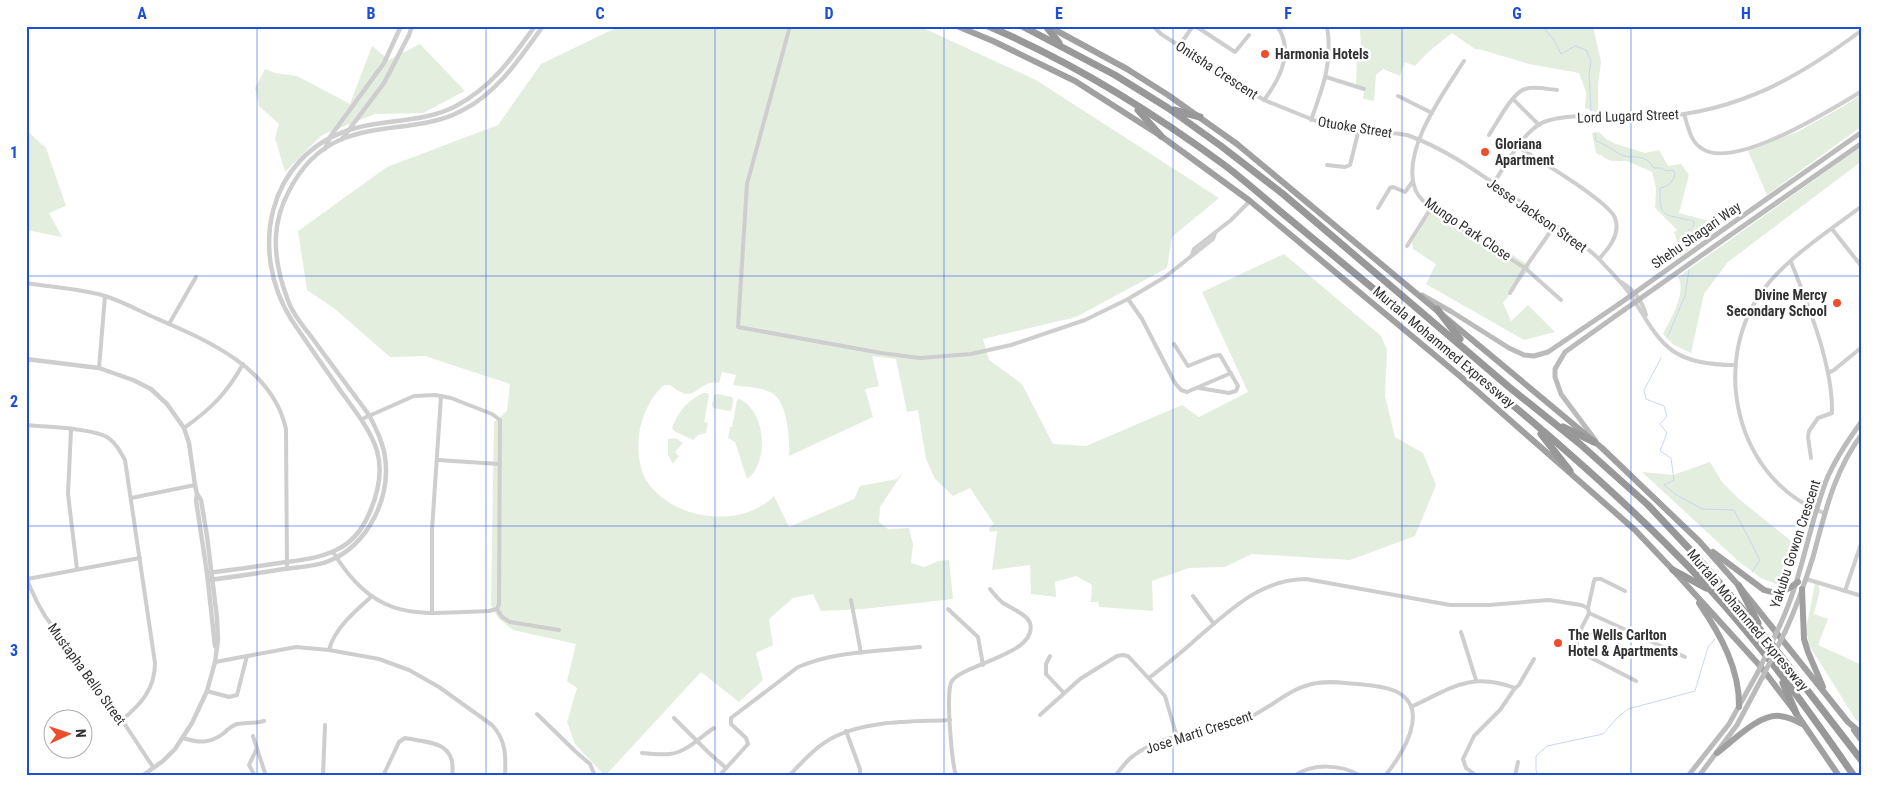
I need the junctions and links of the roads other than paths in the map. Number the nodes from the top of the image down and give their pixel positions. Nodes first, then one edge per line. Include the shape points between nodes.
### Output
1 (402, 26) edge
2 (412, 26) edge
3 (535, 26) edge
4 (543, 26) edge
5 (790, 26) edge
6 (957, 26) edge
7 (988, 26) edge
8 (1022, 26) edge
9 (1047, 26) edge
10 (1154, 26) edge
11 (1277, 26) edge
12 (1328, 26) edge
13 (1862, 30) edge
14 (1249, 35) dead end
15 (1061, 45) junction
16 (520, 46) junction
17 (1179, 46) junction
18 (525, 50) junction
19 (1464, 61) dead end
20 (1326, 77) junction
21 (1364, 89) dead end
22 (1557, 90) dead end
23 (1862, 91) edge
24 (1398, 96) dead end
25 (1513, 99) junction
26 (1264, 100) junction
27 (1132, 103) junction
28 (1168, 108) junction
29 (1432, 113) junction
30 (1684, 114) junction
31 (1200, 117) junction
32 (1311, 120) junction
33 (1539, 125) junction
34 (1360, 129) junction
35 (347, 130) junction
36 (1862, 132) edge
37 (1489, 135) dead end
38 (1161, 136) junction
39 (330, 137) junction
40 (342, 139) junction
41 (1420, 140) junction
42 (1862, 143) edge
43 (1518, 147) junction
44 (325, 149) junction
45 (1327, 165) dead end
46 (1413, 181) junction
47 (1493, 184) junction
48 (1250, 202) junction
49 (1862, 206) edge
50 (1378, 208) dead end
51 (1432, 208) junction
52 (1555, 225) junction
53 (1832, 228) junction
54 (1407, 246) dead end
55 (1599, 259) junction
56 (1791, 262) junction
57 (1862, 267) edge
58 (1525, 268) junction
59 (196, 277) dead end
60 (26, 283) edge
61 (1416, 292) junction
62 (1510, 293) dead end
63 (105, 296) junction
64 (1128, 299) junction
65 (1562, 300) dead end
66 (1436, 310) junction
67 (169, 324) junction
68 (1174, 344) dead end
69 (1862, 347) edge
70 (1469, 352) junction
71 (26, 359) edge
72 (243, 364) junction
73 (1735, 365) junction
74 (99, 368) junction
75 (1231, 373) junction
76 (1828, 373) junction
77 (1197, 388) junction
78 (441, 396) junction
79 (369, 415) junction
80 (362, 419) junction
81 (1862, 421) edge
82 (1532, 422) junction
83 (1553, 422) junction
84 (26, 425) edge
85 (184, 428) junction
86 (71, 430) junction
87 (1862, 434) edge
88 (1594, 442) junction
89 (1602, 448) junction
90 (1811, 458) dead end
91 (438, 460) junction
92 (499, 464) junction
93 (1570, 472) junction
94 (196, 485) junction
95 (132, 498) junction
96 (1817, 510) junction
97 (1824, 513) junction
98 (1699, 541) junction
99 (1862, 541) edge
100 (334, 552) junction
101 (140, 558) junction
102 (337, 558) junction
103 (287, 562) junction
104 (77, 569) junction
105 (287, 569) junction
106 (1673, 570) junction
107 (210, 573) junction
108 (26, 578) edge
109 (1806, 579) junction
110 (211, 580) junction
111 (1798, 582) junction
112 (1739, 586) junction
113 (1689, 588) junction
114 (990, 589) dead end
115 (1802, 589) junction
116 (1625, 591) dead end
117 (1711, 591) junction
118 (1845, 591) junction
119 (1193, 596) dead end
120 (1862, 596) edge
121 (371, 597) junction
122 (851, 600) dead end
123 (1588, 608) junction
124 (497, 609) junction
125 (948, 610) dead end
126 (432, 613) junction
127 (1589, 613) junction
128 (1214, 624) junction
129 (558, 630) dead end
130 (1461, 632) dead end
131 (1764, 634) junction
132 (920, 647) dead end
133 (329, 650) junction
134 (861, 653) junction
135 (247, 656) junction
136 (1050, 656) dead end
137 (1685, 657) dead end
138 (1534, 659) dead end
139 (215, 662) junction
140 (983, 665) junction
141 (1779, 673) junction
142 (1149, 678) junction
143 (1476, 680) junction
144 (1636, 681) dead end
145 (1515, 688) junction
146 (207, 691) junction
147 (1063, 692) junction
148 (1826, 695) junction
149 (1411, 707) junction
150 (1739, 707) junction
151 (1796, 713) junction
152 (538, 714) dead end
153 (1040, 715) dead end
154 (674, 718) dead end
155 (122, 720) junction
156 (950, 720) junction
157 (264, 721) dead end
158 (1848, 722) junction
159 (325, 725) dead end
160 (1804, 725) junction
161 (714, 728) dead end
162 (846, 731) junction
163 (1862, 734) edge
164 (254, 736) dead end
165 (1177, 737) junction
166 (183, 738) junction
167 (697, 741) junction
168 (1862, 742) edge
169 (257, 748) junction
170 (1717, 753) junction
171 (642, 754) dead end
172 (1862, 761) edge
173 (1518, 762) dead end
174 (153, 768) junction
175 (726, 768) junction
176 (142, 776) edge
177 (254, 776) edge
178 (266, 776) edge
179 (323, 776) edge
180 (383, 776) edge
181 (452, 776) edge
182 (505, 776) edge
183 (595, 776) edge
184 (719, 776) edge
185 (789, 776) edge
186 (860, 776) edge
187 (956, 776) edge
188 (1116, 776) edge
189 (1294, 776) edge
190 (1361, 776) edge
191 (1385, 776) edge
192 (1477, 776) edge
193 (1515, 776) edge
194 (1688, 776) edge
195 (1699, 776) edge
196 (1840, 776) edge
197 (1854, 776) edge

1 - 39 street via 384,63
2 - 35 street via 384,83
3 - 16 street
4 - 18 street
5 - 64 street via 747,184 738,327 881,353 920,358 954,356 1020,342 1085,320
6 - 38 highway, Murtala Mohammed Expressway via 1075,81
7 - 27 highway, Murtala Mohammed Expressway via 1072,68
8 - 15 highway, Murtala Mohammed Expressway
9 - 15 highway
9 - 31 highway, Murtala Mohammed Expressway via 1127,69
10 - 17 street, Onitsha Crescent
11 - 26 street, Onitsha Crescent via 1284,41 1284,62 1280,75
12 - 20 street via 1330,52
13 - 30 street, Lord Lugard Street via 1786,81 1735,102
14 - 17 street via 1235,52 1194,26
15 - 28 highway, Murtala Mohammed Expressway
16 - 18 street
16 - 35 street via 496,77 454,107 421,118
17 - 26 street, Onitsha Crescent
18 - 40 street via 498,84 464,110 424,125 376,129
19 - 29 street
20 - 21 street
20 - 32 street
22 - 25 street via 1526,88
23 - 30 street via 1772,140 1723,154 1707,152 1696,145
24 - 29 street
25 - 33 street
25 - 37 street
26 - 32 street, Otuoke Street
27 - 38 highway
27 - 82 highway, Murtala Mohammed Expressway via 1223,165
28 - 31 highway
28 - 70 highway, Murtala Mohammed Expressway via 1254,171
29 - 41 street
30 - 33 street, Lord Lugard Street via 1570,117
31 - 61 highway, Murtala Mohammed Expressway via 1276,174
32 - 34 street, Otuoke Street
33 - 43 street, Lord Lugard Street
34 - 41 street, Otuoke Street via 1391,132
34 - 45 street via 1350,165
35 - 39 street
35 - 40 street
36 - 61 main road, Shehu Shagari Way, bridge via 1542,355 1517,352
38 - 48 highway, Murtala Mohammed Expressway
39 - 44 street
39 - 80 street via 311,151 284,182 271,217 268,237 270,264 282,304
40 - 44 street
41 - 46 street via 1414,156
41 - 47 street, Jesse Jackson Street
42 - 89 main road, Shehu Shagari Way, bridge via 1565,352 1555,369 1561,394
43 - 47 street, Lord Lugard Street
43 - 55 street via 1611,210 1616,236
44 - 79 street via 308,162 287,195 275,232 277,261 292,310
46 - 50 street via 1405,192 1390,188
46 - 51 street, Mungo Park Close via 1420,198
47 - 52 street, Jesse Jackson Street
48 - 64 street via 1214,233 1213,240 1198,253 1165,278
48 - 93 highway, Murtala Mohammed Expressway
49 - 53 street
51 - 54 street
51 - 58 street, Mungo Park Close
52 - 55 street, Jesse Jackson Street
52 - 58 street
53 - 56 street
53 - 57 street
55 - 73 street, Jesse Jackson Street via 1637,296 1647,320 1663,342 1680,356 1716,365
56 - 73 street via 1754,304 1740,336
56 - 76 street via 1812,317
58 - 62 street
58 - 65 street, Mungo Park Close
59 - 67 street
60 - 63 street
61 - 66 highway, Murtala Mohammed Expressway
63 - 67 street
63 - 74 street
64 - 77 street via 1178,387 1187,392
66 - 70 highway
66 - 88 highway, Murtala Mohammed Expressway
67 - 72 street
68 - 75 street via 1187,366 1219,355
69 - 76 street
70 - 83 highway, Murtala Mohammed Expressway
71 - 74 street
72 - 85 street via 232,385 214,405
72 - 103 street via 272,394 284,419 287,438
73 - 96 street via 1737,402 1746,436 1756,455 1782,488
74 - 85 street via 151,389 167,404
75 - 77 street
75 - 77 street via 1238,386 1233,393
76 - 90 street via 1832,413 1818,418 1809,431
78 - 79 street via 414,396
78 - 91 street
78 - 92 street via 497,416 500,423
79 - 80 street
79 - 102 street via 385,455 383,498 364,534
80 - 100 street via 378,450 378,490 358,533
81 - 96 main road, Yakubu Gowon Crescent via 1833,465
82 - 93 highway
82 - 117 highway, Murtala Mohammed Expressway via 1619,498
83 - 88 highway
83 - 131 highway, Murtala Mohammed Expressway via 1674,532
84 - 86 street
85 - 94 street
86 - 95 street via 106,436 113,442 125,460
86 - 104 street via 68,494
87 - 97 main road, Yakubu Gowon Crescent via 1838,473
88 - 89 highway, Murtala Mohammed Expressway
89 - 98 highway, Murtala Mohammed Expressway
91 - 92 street
91 - 126 street via 432,530
92 - 124 street
93 - 106 highway, Murtala Mohammed Expressway via 1635,530
94 - 95 street
94 - 107 street via 201,500
95 - 101 street
96 - 97 street
96 - 111 main road, Yakubu Gowon Crescent
97 - 109 main road, Yakubu Gowon Crescent
98 - 111 highway via 1764,590 1781,592
98 - 112 highway
99 - 118 street
100 - 102 street
100 - 103 street
101 - 104 street
101 - 155 street via 155,672 139,706
102 - 105 street
102 - 121 street
103 - 105 street
103 - 107 street
104 - 108 street
105 - 110 street
106 - 113 highway, Murtala Mohammed Expressway
106 - 117 highway
107 - 110 street
108 - 155 street, Mustapha Bello Street via 45,616
109 - 115 main road, Yakubu Gowon Crescent
109 - 118 street
110 - 139 street
111 - 150 main road, Yakubu Gowon Crescent, bridge via 1792,601
112 - 131 highway
112 - 148 highway
113 - 150 highway via 1710,620 1733,667 1740,690
113 - 151 highway, Murtala Mohammed Expressway via 1739,642
114 - 140 street via 1002,602 1028,619 1031,627 1022,645
115 - 148 highway via 1804,639
115 - 170 main road, Yakubu Gowon Crescent, bridge via 1762,678 1737,725
116 - 123 street via 1595,579
117 - 141 highway, Murtala Mohammed Expressway
118 - 120 street
119 - 128 street
121 - 126 street via 400,610
121 - 133 street via 333,638
122 - 134 street
123 - 127 street
123 - 128 street via 1549,600 1450,605 1300,579 1283,581 1250,595
124 - 126 street
124 - 129 street via 510,622
125 - 140 street via 978,637
127 - 137 street
127 - 144 street via 1577,638 1578,651
128 - 142 street
130 - 143 street
131 - 172 highway, Murtala Mohammed Expressway
132 - 134 street
133 - 135 street via 296,647
133 - 182 street via 389,661 466,704 499,732 504,745
134 - 175 street via 798,667 734,715 731,724 748,744
135 - 139 street
135 - 146 street via 238,695 229,697
136 - 147 street via 1046,674
138 - 145 street
139 - 146 street
140 - 156 street via 952,680 949,688
141 - 151 highway
141 - 197 highway, Murtala Mohammed Expressway
142 - 147 street via 1128,656 1121,655 1080,678
142 - 165 street via 1166,698
143 - 145 street
143 - 149 street
145 - 192 street via 1500,710 1474,736 1463,759 1466,768
146 - 166 street
147 - 153 street
148 - 158 highway
149 - 165 street, Jose Marti Crescent via 1400,694 1382,686 1314,683 1293,690 1243,720
149 - 191 street via 1410,736
150 - 194 main road, Yakubu Gowon Crescent via 1717,741
151 - 160 highway, Murtala Mohammed Expressway
152 - 183 street via 590,764
154 - 167 street
155 - 174 street, Mustapha Bello Street
156 - 162 street
156 - 187 street
157 - 166 street via 237,724 205,742
158 - 163 highway
158 - 168 highway
159 - 179 street
160 - 170 highway via 1779,715 1768,717
160 - 196 highway, Murtala Mohammed Expressway
161 - 167 street
162 - 185 street via 812,752
162 - 186 street
164 - 169 street
165 - 188 street, Jose Marti Crescent via 1134,755
166 - 174 street
167 - 171 street via 672,754
167 - 175 street
169 - 177 street via 249,765
169 - 178 street
170 - 195 main road, Yakubu Gowon Crescent
173 - 193 street
174 - 176 street
175 - 184 street
180 - 181 street via 399,742 405,738 445,748 452,761
189 - 190 street via 1320,766 1346,769

